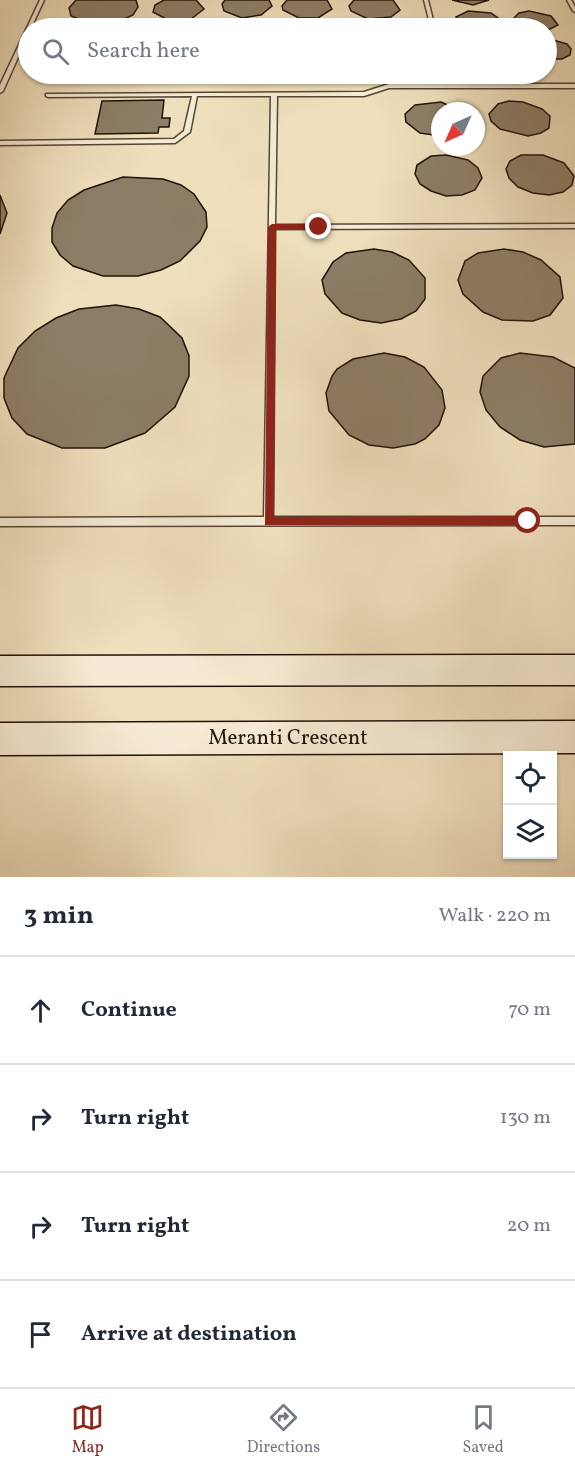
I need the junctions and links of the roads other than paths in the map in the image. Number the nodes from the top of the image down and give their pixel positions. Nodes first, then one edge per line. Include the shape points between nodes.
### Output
1 (42, 0) edge
2 (426, 0) edge
3 (569, 0) edge
4 (575, 11) edge
5 (34, 18) edge
6 (430, 18) edge
7 (18, 52) edge
8 (448, 86) joint
9 (575, 86) edge
10 (0, 91) edge
11 (195, 94) junction
12 (274, 94) junction
13 (48, 95) dead end
14 (0, 143) edge
15 (575, 226) edge
16 (272, 227) junction
17 (575, 521) edge
18 (0, 522) edge
19 (268, 522) junction
20 (575, 670) edge
21 (0, 671) edge
22 (575, 737) edge
23 (0, 739) edge

1 - 5 lane
2 - 6 lane
3 - 4 lane
7 - 10 lane
8 - 9 lane
8 - 12 lane via 389,86 364,94
11 - 12 lane
11 - 13 lane
11 - 14 lane via 187,132 175,141
12 - 16 lane
15 - 16 lane
16 - 19 lane
17 - 19 lane
18 - 19 lane
20 - 21 street
22 - 23 street, Meranti Crescent

